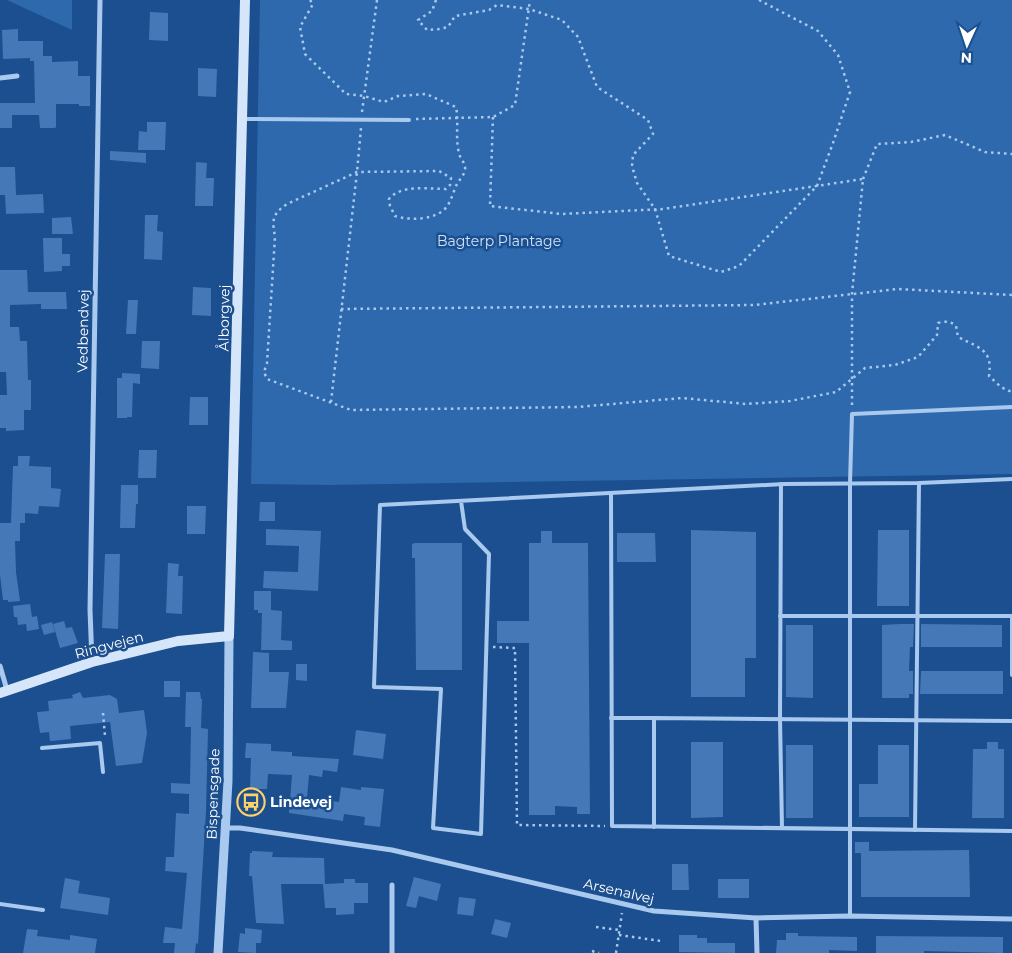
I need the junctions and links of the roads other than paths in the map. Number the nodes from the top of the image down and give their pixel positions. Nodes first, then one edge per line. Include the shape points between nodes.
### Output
1 (100, 0) edge
2 (245, 0) edge
3 (17, 76) dead end
4 (0, 78) edge
5 (242, 119) junction
6 (409, 120) road end
7 (1012, 407) edge
8 (1012, 479) edge
9 (850, 483) junction
10 (919, 483) junction
11 (780, 484) junction
12 (611, 493) junction
13 (462, 500) junction
14 (917, 615) junction
15 (780, 616) junction
16 (850, 617) junction
17 (229, 636) junction
18 (92, 662) junction
19 (0, 666) edge
20 (1012, 675) edge
21 (3, 691) edge
22 (611, 718) junction
23 (654, 718) junction
24 (780, 719) junction
25 (850, 719) junction
26 (917, 719) junction
27 (1012, 721) edge
28 (42, 748) dead end
29 (103, 772) dead end
30 (654, 827) junction
31 (226, 828) junction
32 (782, 828) junction
33 (850, 830) junction
34 (915, 830) junction
35 (1012, 830) edge
36 (392, 885) dead end
37 (0, 904) edge
38 (43, 910) dead end
39 (850, 916) junction
40 (756, 918) junction
41 (1012, 919) edge
42 (218, 953) edge
43 (392, 953) edge
44 (757, 953) edge

1 - 18 street, Vedbendvej via 90,610
2 - 5 main road, Ålborgvej
3 - 4 street
5 - 6 lane
5 - 17 main road, Ålborgvej
7 - 9 lane via 852,414
8 - 10 lane
9 - 10 lane
9 - 11 lane
9 - 16 lane
10 - 14 lane
11 - 12 lane
11 - 15 lane
12 - 13 lane
12 - 22 lane
13 - 13 lane via 465,529 488,554 481,834 433,828 441,689 374,688 380,505
14 - 16 lane
14 - 20 lane via 1012,616
14 - 26 lane
15 - 16 lane
15 - 24 lane
16 - 25 lane
17 - 18 main road, Ringvejen via 178,641
17 - 31 street, Bispensgade
18 - 21 main road, Ringvejen
19 - 21 street
22 - 23 lane
22 - 30 lane via 612,826
23 - 24 lane
23 - 30 lane
24 - 25 lane
24 - 32 lane
25 - 26 lane
25 - 33 lane
26 - 27 lane
26 - 34 lane
28 - 29 lane via 100,743
30 - 32 lane
31 - 40 street, Arsenalvej via 392,850 654,911
31 - 42 street, Bispensgade
32 - 33 lane
33 - 34 lane
33 - 39 lane
34 - 35 lane
36 - 43 street
37 - 38 lane
39 - 40 street, Arsenalvej
39 - 41 street, Arsenalvej
40 - 44 street

